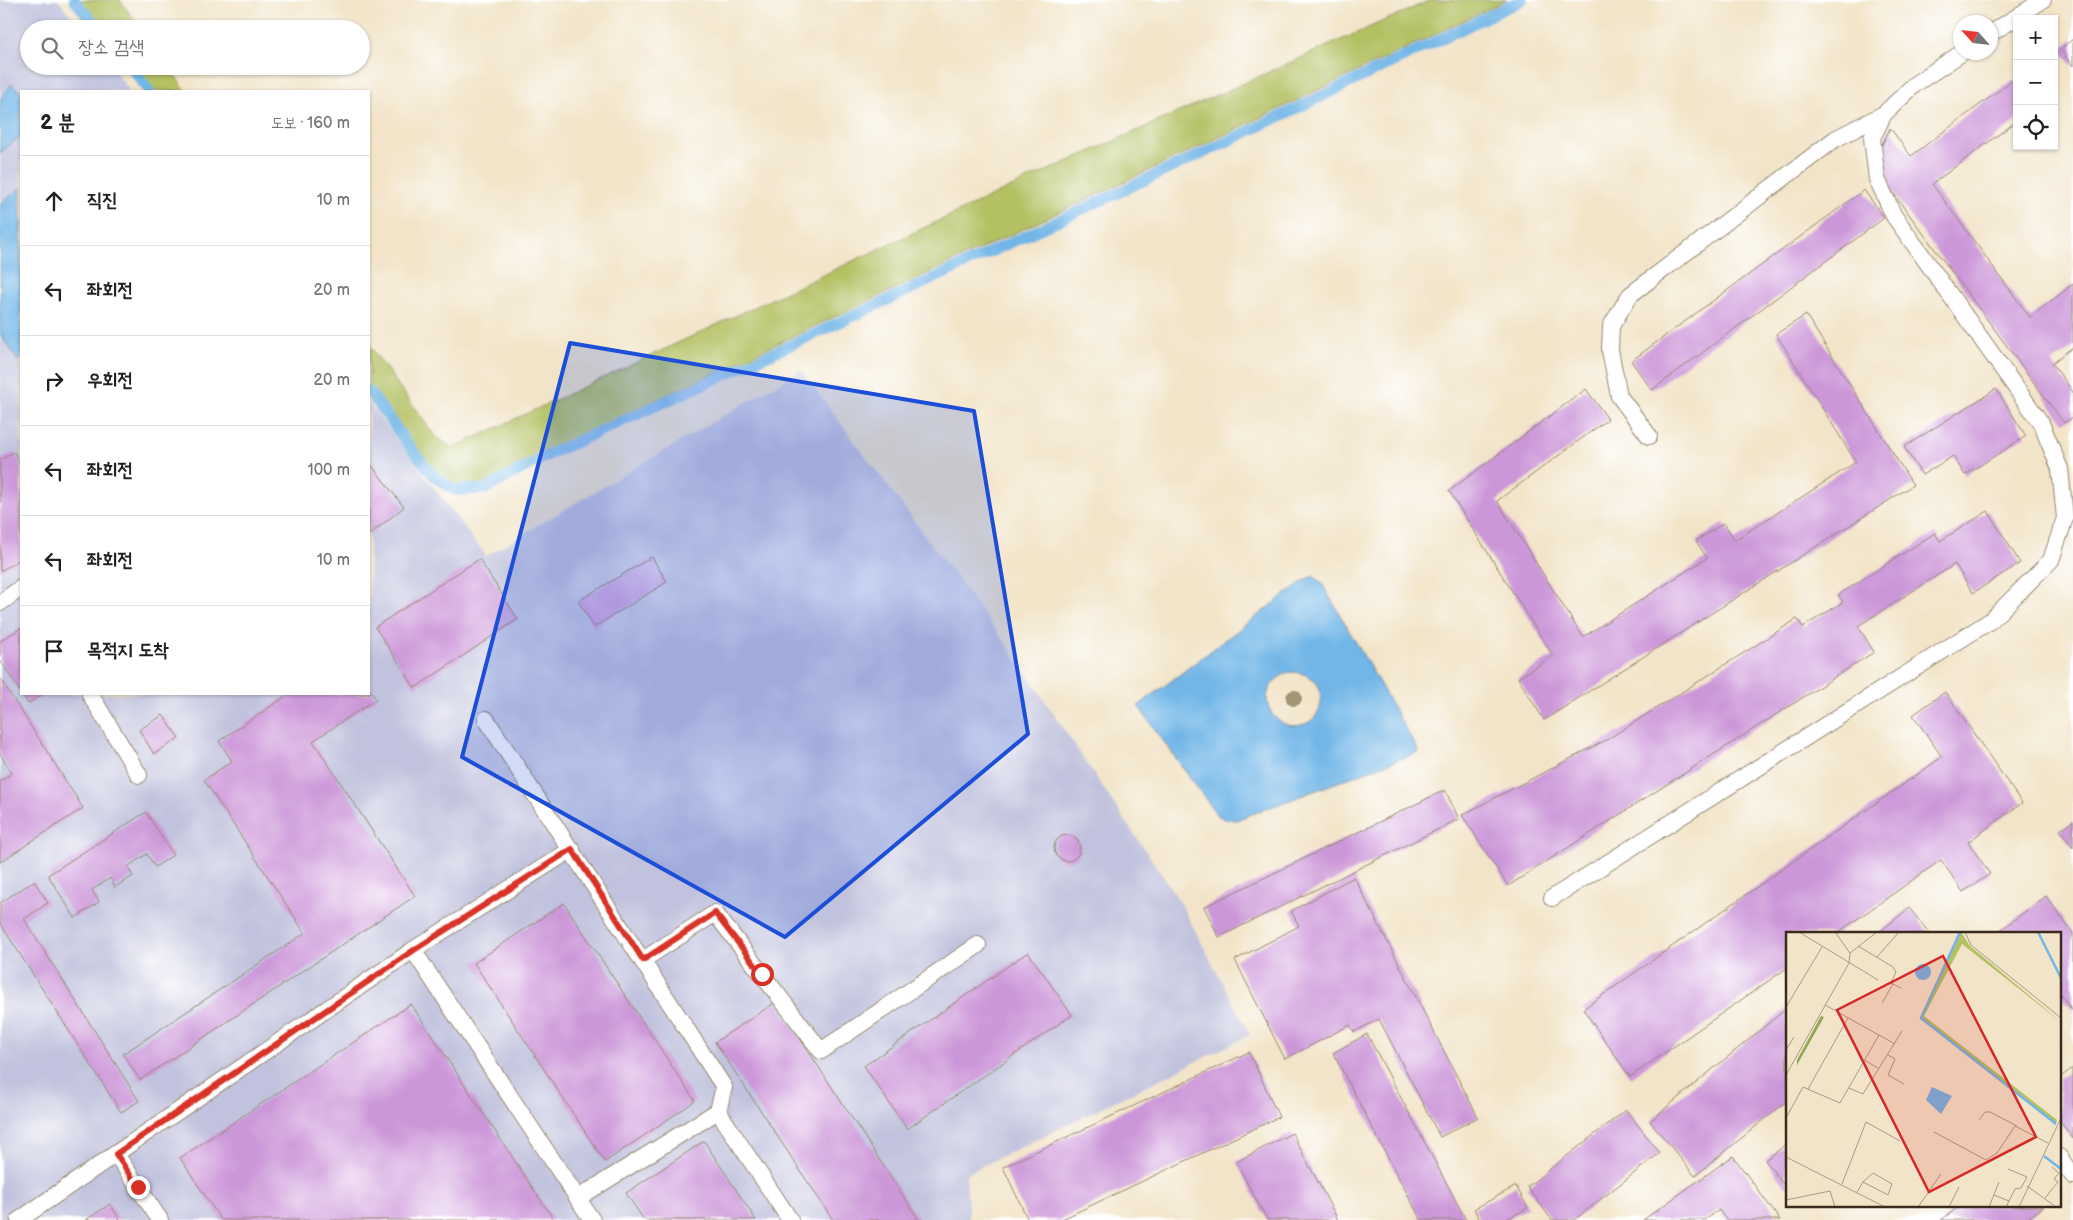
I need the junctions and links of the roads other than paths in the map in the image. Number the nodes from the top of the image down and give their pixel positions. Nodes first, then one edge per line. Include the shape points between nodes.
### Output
1 (2043, 0) edge
2 (1998, 29) edge
3 (1953, 59) edge
4 (1884, 114) junction
5 (1649, 436) dead end
6 (20, 589) edge
7 (0, 603) edge
8 (91, 695) edge
9 (486, 718) dead end
10 (139, 775) dead end
11 (572, 849) junction
12 (1552, 898) dead end
13 (978, 945) dead end
14 (414, 950) junction
15 (643, 960) junction
16 (718, 1111) junction
17 (116, 1154) junction
18 (2060, 1157) edge
19 (2073, 1176) edge
20 (578, 1198) junction
21 (19, 1220) edge
22 (160, 1220) edge
23 (592, 1220) edge
24 (790, 1220) edge

1 - 2 lane
3 - 4 lane via 1915,84
4 - 5 lane via 1834,139 1630,296 1612,326 1610,350 1619,396
4 - 12 lane via 1872,138 1877,179 1894,216 2041,422 2060,469 2065,518 2051,560 1990,620
6 - 7 lane
8 - 10 lane
9 - 11 lane
11 - 14 lane
11 - 15 lane
13 - 15 lane via 821,1051 715,913
14 - 17 lane
14 - 20 lane
15 - 16 lane via 724,1087
16 - 20 lane
16 - 24 lane
17 - 21 lane
17 - 22 lane
18 - 19 lane
20 - 23 lane

